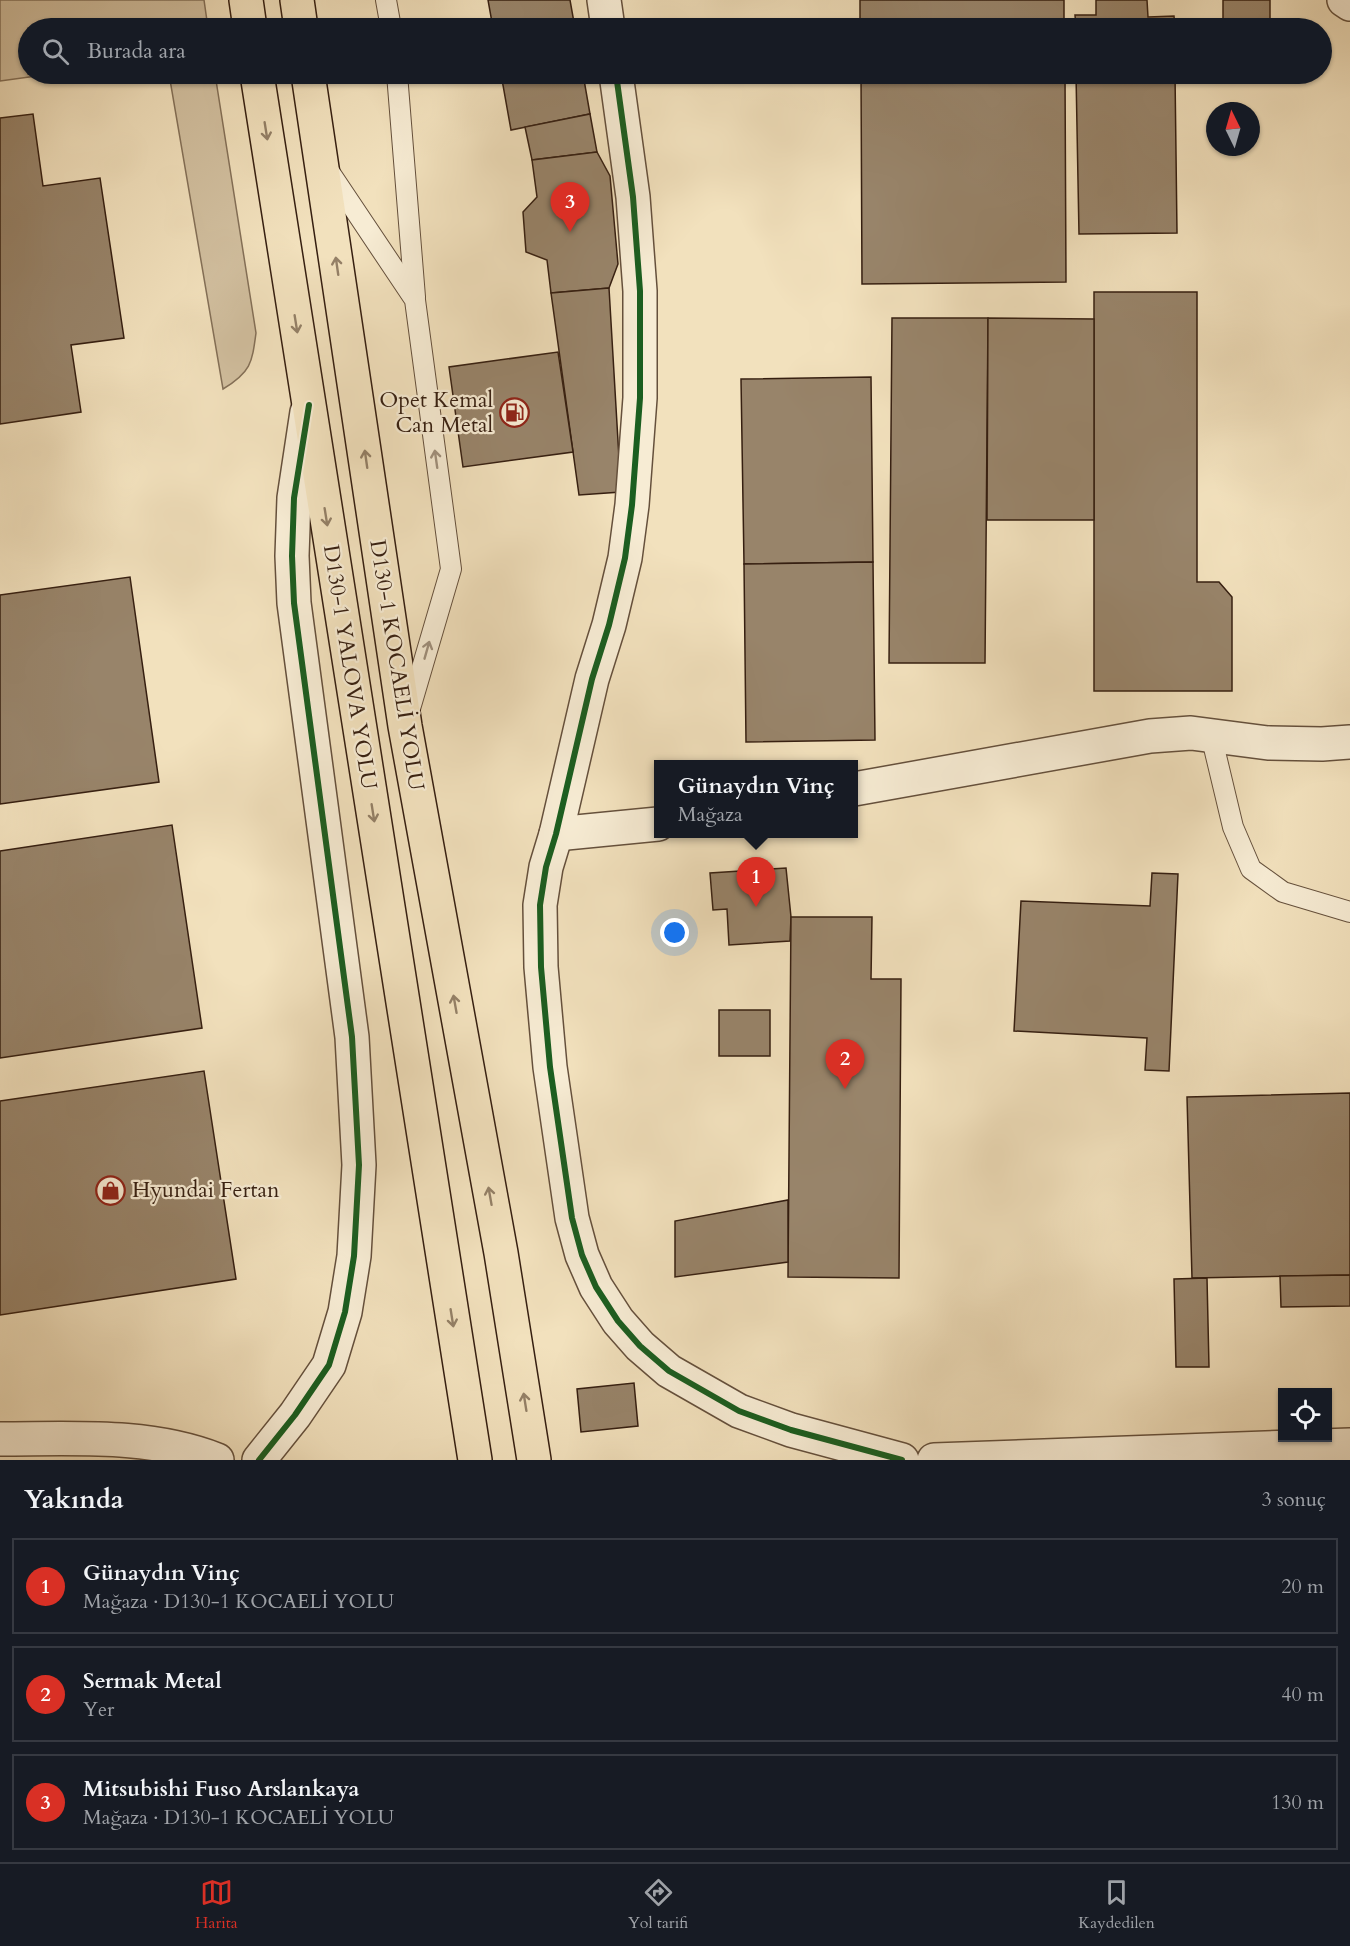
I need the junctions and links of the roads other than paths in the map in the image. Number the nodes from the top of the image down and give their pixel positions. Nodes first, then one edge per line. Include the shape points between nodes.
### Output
1 (246, 0) edge
2 (297, 0) edge
3 (386, 0) edge
4 (604, 0) edge
5 (1344, 0) edge
6 (1350, 4) edge
7 (249, 18) edge
8 (300, 18) edge
9 (389, 18) edge
10 (607, 18) edge
11 (259, 84) edge
12 (310, 84) edge
13 (398, 84) edge
14 (617, 84) edge
15 (322, 161) junction
16 (415, 300) junction
17 (309, 405) junction
18 (405, 726) junction
19 (1211, 735) junction
20 (1350, 742) edge
21 (858, 788) edge
22 (654, 824) edge
23 (556, 834) junction
24 (1350, 912) edge
25 (0, 1439) edge
26 (1350, 1445) edge
27 (217, 1460) edge
28 (259, 1460) edge
29 (475, 1460) edge
30 (534, 1460) edge
31 (902, 1460) edge
32 (934, 1460) edge

1 - 7 highway
2 - 8 highway
3 - 9 lane
4 - 10 street
5 - 6 street
11 -> 17 highway, D130-1 YALOVA YOLU
12 - 15 highway, D130-1 KOCAELİ YOLU
13 - 16 lane
14 - 23 street via 633,196 640,291 640,398 632,505 625,558
15 - 16 lane
18 -> 15 highway, D130-1 KOCAELİ YOLU
18 -> 16 lane via 451,569
17 - 28 street via 294,498 294,603 352,1037 359,1165 354,1256 345,1312 329,1365
17 -> 29 highway, D130-1 YALOVA YOLU
30 -> 18 highway, D130-1 KOCAELİ YOLU via 501,1253
19 - 20 street via 1268,743
19 - 21 street via 1150,736
19 - 24 lane via 1233,827 1251,869 1283,892
22 - 23 street
23 - 31 street via 540,905 542,978 550,1067 572,1218 596,1287 618,1322 669,1371 740,1411 791,1430
25 - 27 street via 154,1443
26 - 32 street

